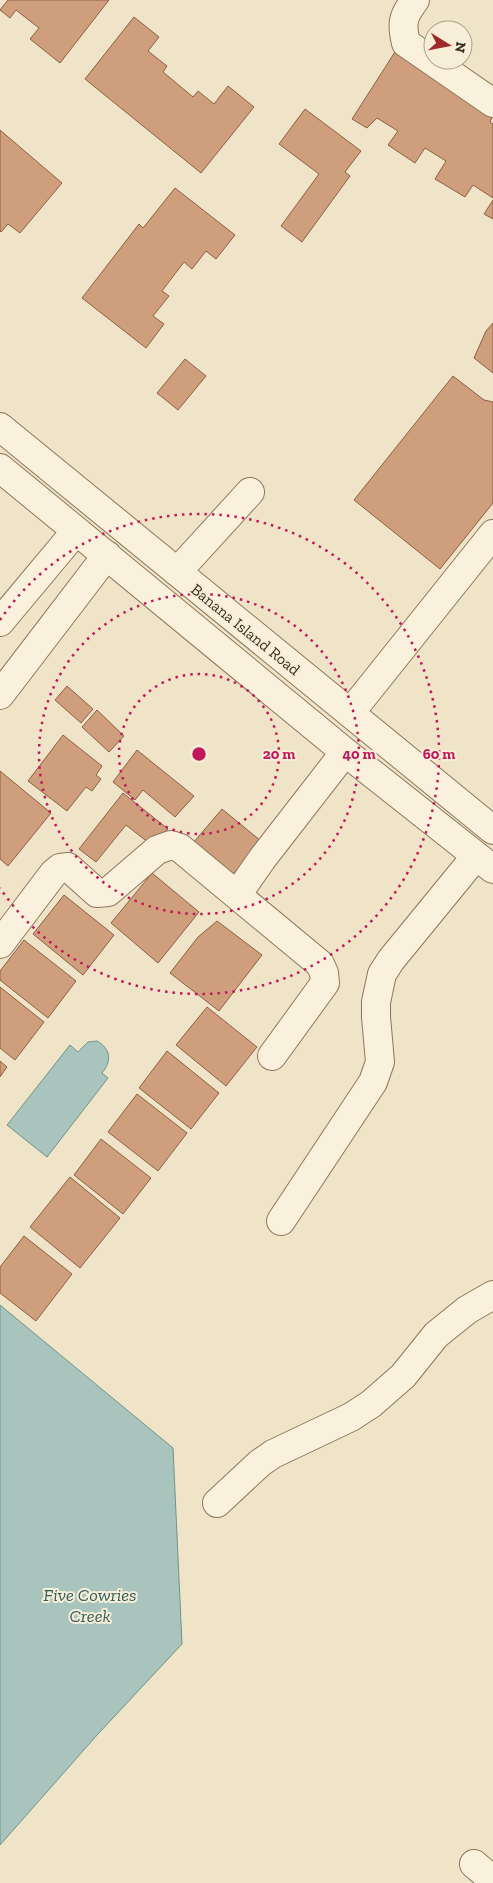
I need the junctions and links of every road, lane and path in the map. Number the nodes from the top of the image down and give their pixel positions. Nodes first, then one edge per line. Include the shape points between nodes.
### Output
1 (415, 0) edge
2 (493, 103) edge
3 (0, 427) edge
4 (0, 468) edge
5 (250, 492) dead end
6 (76, 531) junction
7 (493, 534) edge
8 (107, 555) junction
9 (177, 572) junction
10 (0, 622) edge
11 (0, 694) edge
12 (350, 713) junction
13 (345, 752) junction
14 (493, 830) edge
15 (485, 863) edge
16 (237, 895) junction
17 (0, 944) edge
18 (272, 1056) dead end
19 (281, 1221) dead end
20 (493, 1295) edge
21 (217, 1503) dead end

1 - 2 street via 405,14 402,29 406,43
3 - 9 street, Banana Island Road
4 - 6 street, Banana Island Road
5 - 9 street
6 - 8 street, Banana Island Road
6 - 10 street
7 - 12 street
8 - 11 street
8 - 13 street, Banana Island Road
9 - 12 street, Banana Island Road
12 - 14 street, Banana Island Road
13 - 15 street, Banana Island Road
13 - 16 street
15 - 19 street via 391,960 382,974 376,1002 380,1062 373,1082
16 - 17 street via 180,848 171,845 157,850 108,892 98,893 68,867 60,868
16 - 18 street via 320,964 324,973 325,983
20 - 21 street via 467,1310 436,1335 403,1376 371,1404 288,1445 260,1463

